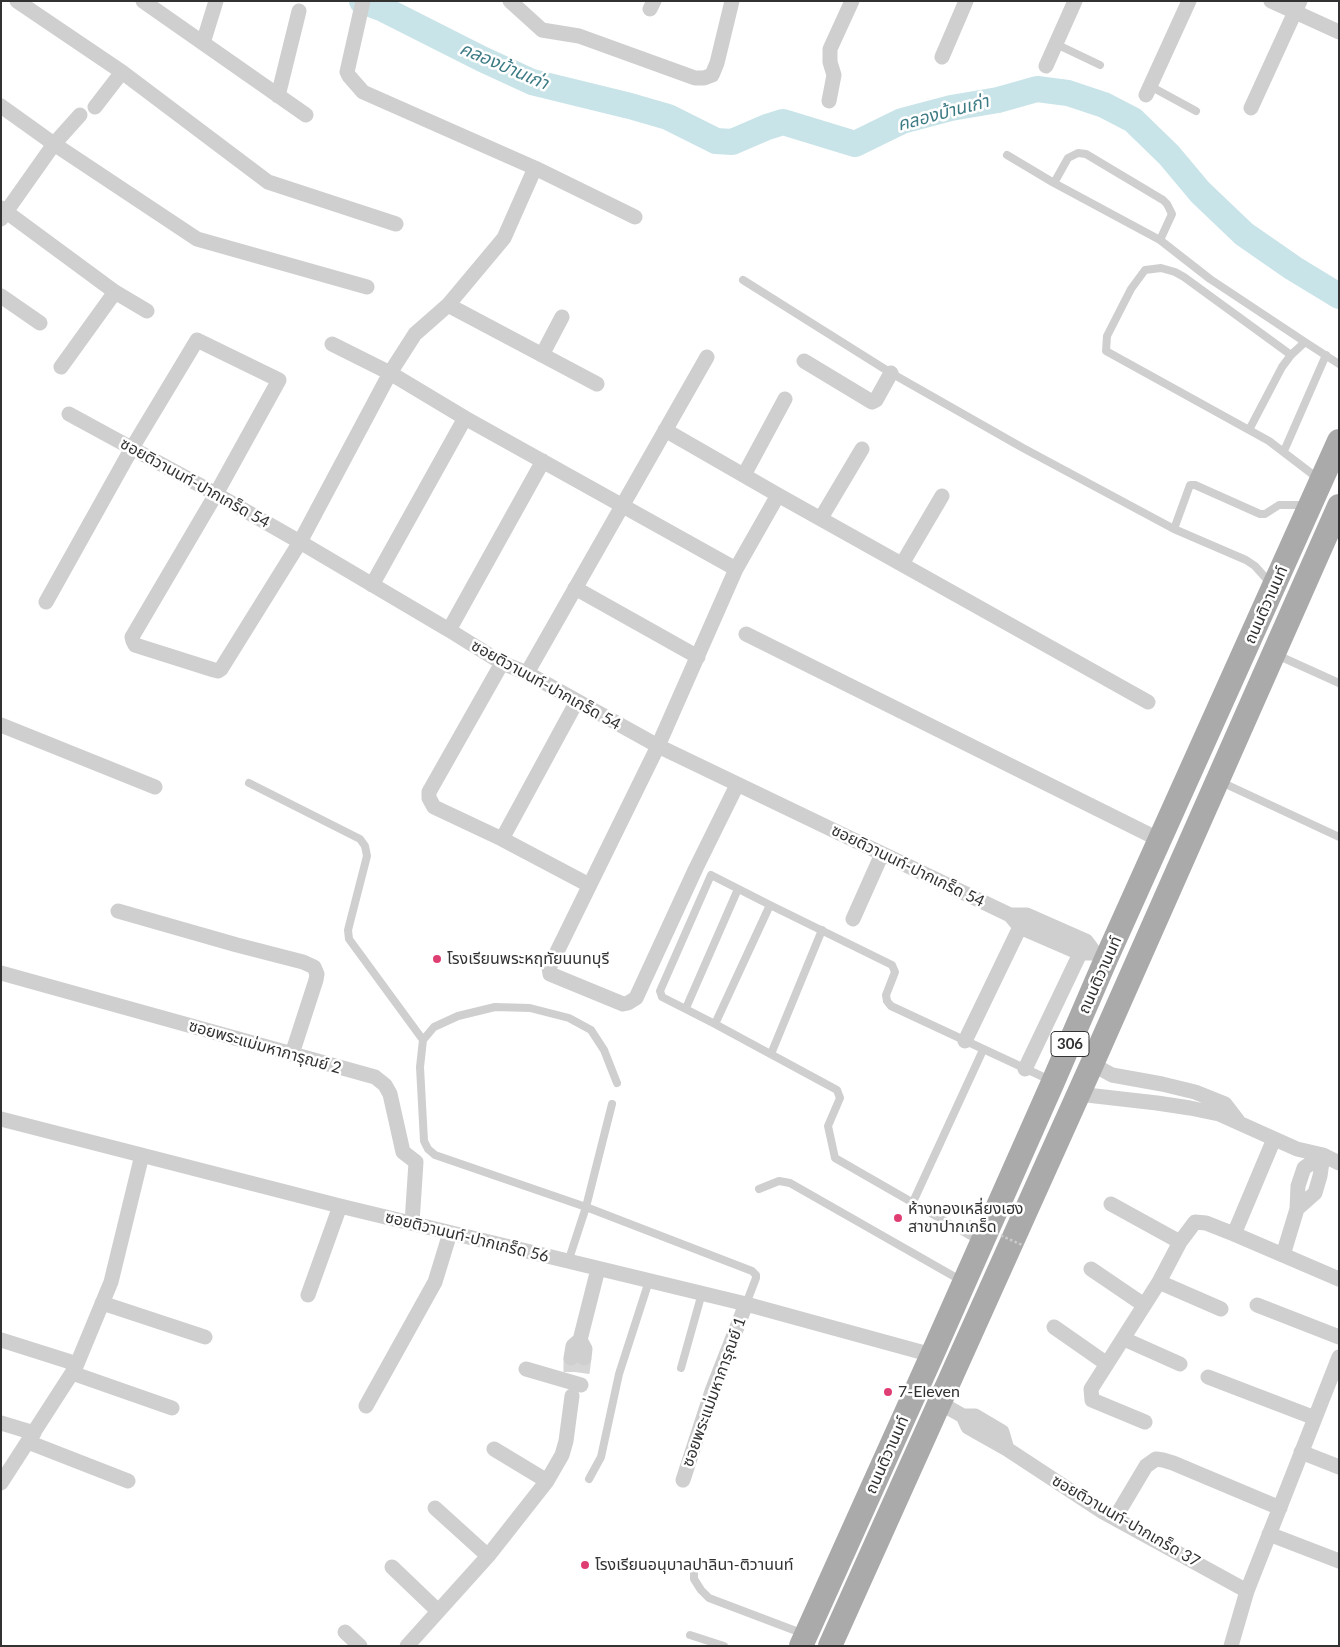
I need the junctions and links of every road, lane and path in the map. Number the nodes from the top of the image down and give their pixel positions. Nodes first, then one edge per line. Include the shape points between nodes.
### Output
1 (17, 1) edge
2 (143, 1) edge
3 (216, 1) edge
4 (510, 1) edge
5 (732, 1) edge
6 (852, 1) edge
7 (966, 1) edge
8 (1075, 1) edge
9 (1189, 1) edge
10 (1271, 1) edge
11 (361, 7) edge
12 (1298, 7) edge
13 (299, 11) dead end
14 (1339, 32) edge
15 (203, 43) junction
16 (1056, 44) junction
17 (942, 57) dead end
18 (1100, 65) dead end
19 (1046, 66) dead end
20 (122, 72) junction
21 (1148, 91) joint
22 (278, 96) junction
23 (829, 100) dead end
24 (1, 106) edge
25 (95, 106) dead end
26 (1251, 108) dead end
27 (1196, 111) dead end
28 (80, 114) dead end
29 (306, 115) dead end
30 (54, 144) junction
31 (1007, 155) dead end
32 (534, 168) junction
33 (1054, 183) junction
34 (3, 213) edge
35 (635, 218) dead end
36 (396, 224) dead end
37 (1160, 240) junction
38 (743, 280) dead end
39 (367, 287) dead end
40 (115, 292) junction
41 (1, 296) edge
42 (448, 305) junction
43 (148, 311) dead end
44 (562, 317) dead end
45 (40, 323) dead end
46 (1305, 342) junction
47 (332, 344) dead end
48 (542, 355) junction
49 (1291, 355) junction
50 (1326, 355) junction
51 (707, 357) dead end
52 (804, 361) dead end
53 (1339, 364) edge
54 (61, 366) dead end
55 (390, 373) junction
56 (891, 373) junction
57 (596, 384) dead end
58 (785, 399) dead end
59 (69, 414) dead end
60 (465, 418) junction
61 (665, 430) junction
62 (1249, 430) junction
63 (1339, 441) edge
64 (132, 448) junction
65 (862, 449) dead end
66 (1284, 451) junction
67 (543, 461) junction
68 (744, 474) junction
69 (1321, 481) junction
70 (216, 494) junction
71 (778, 495) junction
72 (942, 496) dead end
73 (1311, 505) junction
74 (622, 506) junction
75 (1339, 506) edge
76 (821, 518) junction
77 (1174, 529) junction
78 (300, 542) junction
79 (902, 564) junction
80 (736, 570) junction
81 (372, 585) junction
82 (1274, 587) junction
83 (575, 588) junction
84 (46, 602) dead end
85 (449, 630) junction
86 (746, 634) dead end
87 (1274, 654) junction
88 (698, 656) junction
89 (502, 664) junction
90 (527, 674) junction
91 (1339, 683) edge
92 (577, 701) junction
93 (1148, 702) dead end
94 (1, 725) edge
95 (658, 746) junction
96 (1192, 769) junction
97 (1217, 781) junction
98 (249, 784) dead end
99 (737, 785) junction
100 (155, 787) dead end
101 (1339, 837) edge
102 (502, 839) junction
103 (1160, 840) junction
104 (882, 854) junction
105 (589, 885) junction
106 (738, 889) junction
107 (770, 906) junction
108 (118, 911) dead end
109 (853, 919) dead end
110 (1016, 921) junction
111 (822, 930) junction
112 (1092, 951) junction
113 (1, 973) edge
114 (686, 1008) junction
115 (715, 1024) junction
116 (423, 1040) junction
117 (965, 1041) junction
118 (984, 1050) junction
119 (292, 1054) junction
120 (771, 1054) junction
121 (1092, 1064) junction
122 (1025, 1069) junction
123 (1054, 1082) junction
124 (617, 1083) dead end
125 (1078, 1094) junction
126 (612, 1104) dead end
127 (1, 1118) edge
128 (1241, 1124) junction
129 (1274, 1139) junction
130 (142, 1155) junction
131 (1323, 1155) junction
132 (1339, 1163) edge
133 (760, 1189) dead end
134 (913, 1202) junction
135 (1111, 1204) dead end
136 (340, 1206) junction
137 (586, 1206) junction
138 (969, 1221) dead end
139 (412, 1223) junction
140 (450, 1233) junction
141 (1234, 1234) junction
142 (983, 1241) junction
143 (1180, 1242) junction
144 (1022, 1244) dead end
145 (1283, 1255) junction
146 (568, 1262) junction
147 (1091, 1268) dead end
148 (598, 1269) junction
149 (1339, 1279) edge
150 (649, 1281) junction
151 (964, 1282) junction
152 (1159, 1282) junction
153 (702, 1294) junction
154 (308, 1295) dead end
155 (102, 1303) junction
156 (746, 1304) junction
157 (1144, 1305) junction
158 (1257, 1305) dead end
159 (1221, 1309) dead end
160 (1054, 1327) dead end
161 (205, 1337) dead end
162 (1339, 1337) edge
163 (1124, 1339) junction
164 (1, 1340) edge
165 (932, 1355) junction
166 (1108, 1364) junction
167 (1180, 1364) dead end
168 (1337, 1367) edge
169 (681, 1368) dead end
170 (74, 1369) junction
171 (526, 1369) dead end
172 (576, 1375) junction
173 (1208, 1377) dead end
174 (940, 1403) junction
175 (366, 1406) dead end
176 (172, 1408) dead end
177 (1315, 1418) junction
178 (1145, 1422) dead end
179 (1, 1423) edge
180 (31, 1437) junction
181 (494, 1449) dead end
182 (1301, 1452) junction
183 (1339, 1467) edge
184 (589, 1479) dead end
185 (683, 1480) dead end
186 (128, 1481) dead end
187 (547, 1481) junction
188 (1, 1483) edge
189 (435, 1508) dead end
190 (1280, 1508) junction
191 (1115, 1518) junction
192 (1269, 1534) junction
193 (488, 1556) junction
194 (1339, 1561) edge
195 (392, 1567) dead end
196 (694, 1570) dead end
197 (1247, 1590) junction
198 (438, 1610) junction
199 (345, 1632) dead end
200 (690, 1635) dead end
201 (803, 1640) edge
202 (1233, 1645) edge
203 (360, 1646) edge
204 (407, 1646) edge
205 (724, 1646) edge
206 (830, 1646) edge

1 - 20 street
2 - 15 street
3 - 15 street
4 - 5 street via 542,30 580,36 695,78 704,78 712,75 717,63
6 - 23 street via 830,49 834,75
7 - 17 street
8 - 16 street
9 - 21 street
10 - 12 street
11 - 32 street via 348,72 363,92
12 - 14 street
12 - 26 street
13 - 22 street
15 - 22 street
16 - 18 lane
16 - 19 street
20 - 25 street
20 - 36 street via 268,182
21 - 27 lane
22 - 29 street
24 - 30 street
28 - 30 street
30 - 34 street
30 - 39 street via 196,239
31 - 33 lane
32 - 35 street
32 - 42 street via 504,238
33 - 37 lane
33 - 37 lane via 1068,158 1078,153 1086,154 1167,204 1172,214
34 - 40 street
37 - 46 lane via 1210,279
38 - 56 lane
40 - 43 street
40 - 54 street
41 - 45 street
42 - 48 street
42 - 55 street via 415,334
44 - 48 street
46 - 49 lane
46 - 50 lane
47 - 55 street
48 - 57 street
49 - 62 lane
49 - 62 lane via 1175,272 1161,268 1145,270 1130,289 1107,336 1106,351
50 - 53 lane
50 - 66 lane
51 - 61 street
52 - 56 street via 872,402
55 - 60 street
55 - 78 street
56 - 77 lane
58 - 68 street
59 - 64 street, ซอยติวานนท์-ปากเกร็ด 54
60 - 67 street
60 - 81 street
61 - 68 street
61 - 74 street
62 - 66 lane
63 - 69 main road, ถนนติวานนท์ / 306
64 - 70 street, ซอยติวานนท์-ปากเกร็ด 54
64 - 70 street via 197,340 279,380
64 - 84 street
65 - 76 street
66 - 69 lane
67 - 74 street
67 - 85 street
68 - 71 street
69 - 73 main road, ถนนติวานนท์ / 306
70 - 78 street, ซอยติวานนท์-ปากเกร็ด 54
70 - 78 street via 132,637 135,645 218,671
71 - 76 street
71 - 80 street
72 - 79 street
73 - 77 lane via 1280,505 1260,514 1193,484
73 - 82 main road, ถนนติวานนท์ / 306
74 - 80 street
74 - 83 street
75 - 87 main road, ถนนติวานนท์ / 306
76 - 79 street
77 - 82 lane via 1246,560
78 - 81 street, ซอยติวานนท์-ปากเกร็ด 54
79 - 93 street
80 - 88 street
81 - 85 street, ซอยติวานนท์-ปากเกร็ด 54
82 - 96 main road, ถนนติวานนท์ / 306
83 - 88 street
83 - 90 street
85 - 89 street, ซอยติวานนท์-ปากเกร็ด 54
86 - 103 street
87 - 91 lane
87 - 97 main road, ถนนติวานนท์ / 306
88 - 95 street
89 - 90 street, ซอยติวานนท์-ปากเกร็ด 54
89 - 102 street via 428,798 434,807
90 - 92 street, ซอยติวานนท์-ปากเกร็ด 54
92 - 95 street, ซอยติวานนท์-ปากเกร็ด 54
92 - 102 street
94 - 100 street
95 - 99 street, ซอยติวานนท์-ปากเกร็ด 54
95 - 105 street
96 - 97 main road
96 - 103 main road, ถนนติวานนท์ / 306
97 - 101 lane
97 - 121 main road, ถนนติวานนท์ / 306
98 - 116 lane via 360,839 366,846 367,856 348,939
99 - 104 street, ซอยติวานนท์-ปากเกร็ด 54
99 - 105 street via 636,998 628,1003 623,1004 548,971
102 - 105 street
103 - 112 main road, ถนนติวานนท์ / 306
104 - 109 street
104 - 110 street, ซอยติวานนท์-ปากเกร็ด 54
106 - 107 lane
106 - 114 lane
106 - 114 lane via 711,875 660,988 662,996
107 - 111 lane
107 - 115 lane
108 - 119 street via 314,967 316,980
110 - 112 street, ซอยติวานนท์-ปากเกร็ด 54
110 - 117 street
111 - 117 lane via 892,965 895,972 886,995 891,1006
111 - 120 lane
112 - 122 street
112 - 123 main road, ถนนติวานนท์ / 306
113 - 119 street, ซอยพระแม่มหาการุณย์ 2
114 - 115 lane
115 - 120 lane
116 - 124 lane via 434,1027 458,1016 495,1007 530,1008 569,1018 591,1030 604,1050
116 - 137 lane via 421,1103 424,1140 428,1149 435,1155
117 - 118 lane
118 - 122 lane
118 - 134 lane
119 - 139 street, ซอยพระแม่มหาการุณย์ 2 via 375,1077 385,1085 403,1152 416,1162
120 - 134 lane via 837,1090 840,1098 828,1126 835,1158
121 - 125 main road, ถนนติวานนท์ / 306
121 - 128 street via 1112,1075 1195,1092 1225,1104
122 - 123 lane
123 - 142 main road, ถนนติวานนท์ / 306
125 - 128 street via 1190,1108 1219,1114
125 - 174 main road, ถนนติวานนท์ / 306
126 - 137 lane
127 - 130 street, ซอยติวานนท์-ปากเกร็ด 56
128 - 129 street
129 - 131 street
129 - 141 street
130 - 136 street, ซอยติวานนท์-ปากเกร็ด 56
130 - 155 street via 111,1282
131 - 132 street
131 - 145 street via 1304,1168 1298,1186 1297,1209
133 - 151 lane via 779,1181 790,1183
134 - 142 lane
135 - 143 street
136 - 139 street, ซอยติวานนท์-ปากเกร็ด 56
136 - 154 street
137 - 146 lane
137 - 156 lane via 752,1271 756,1278
138 - 144 path, bridge
139 - 140 street, ซอยติวานนท์-ปากเกร็ด 56
140 - 146 street, ซอยติวานนท์-ปากเกร็ด 56
140 - 175 street via 435,1282
141 - 143 street via 1195,1222
141 - 145 street
142 - 151 main road, ถนนติวานนท์ / 306
143 - 152 street
145 - 149 street
146 - 148 street, ซอยติวานนท์-ปากเกร็ด 56
147 - 157 street
148 - 150 street, ซอยติวานนท์-ปากเกร็ด 56
148 - 172 street via 580,1340 573,1346
150 - 153 street, ซอยติวานนท์-ปากเกร็ด 56
150 - 184 lane via 619,1374 601,1457
151 - 165 main road, ถนนติวานนท์ / 306
152 - 157 street
152 - 159 street
153 - 156 street, ซอยติวานนท์-ปากเกร็ด 56
153 - 169 lane
155 - 161 street
155 - 170 street
156 - 165 street, ซอยติวานนท์-ปากเกร็ด 56
156 - 185 street, ซอยพระแม่มหาการุณย์ 1 via 712,1391
157 - 163 street
158 - 162 street
160 - 166 street
163 - 166 street
163 - 167 street
164 - 170 street
165 - 201 main road, ถนนติวานนท์ / 306
166 - 178 street via 1091,1389 1092,1400
168 - 177 street
170 - 176 street
170 - 180 street
171 - 172 street
172 - 187 street via 566,1441
173 - 177 street
174 - 191 street, ซอยติวานนท์-ปากเกร็ด 37 via 964,1416 968,1427
174 - 206 main road, ถนนติวานนท์ / 306
177 - 182 street
179 - 180 street
180 - 186 street
180 - 188 street
181 - 187 street
182 - 183 street
182 - 190 street
187 - 193 street
189 - 193 street
190 - 191 street via 1173,1463 1156,1460 1146,1466
190 - 192 street
191 - 197 street, ซอยติวานนท์-ปากเกร็ด 37
192 - 194 street
192 - 197 street
193 - 198 street
195 - 198 street
196 - 201 lane via 694,1579 709,1598
197 - 202 street
198 - 204 street
199 - 203 street
200 - 205 lane

